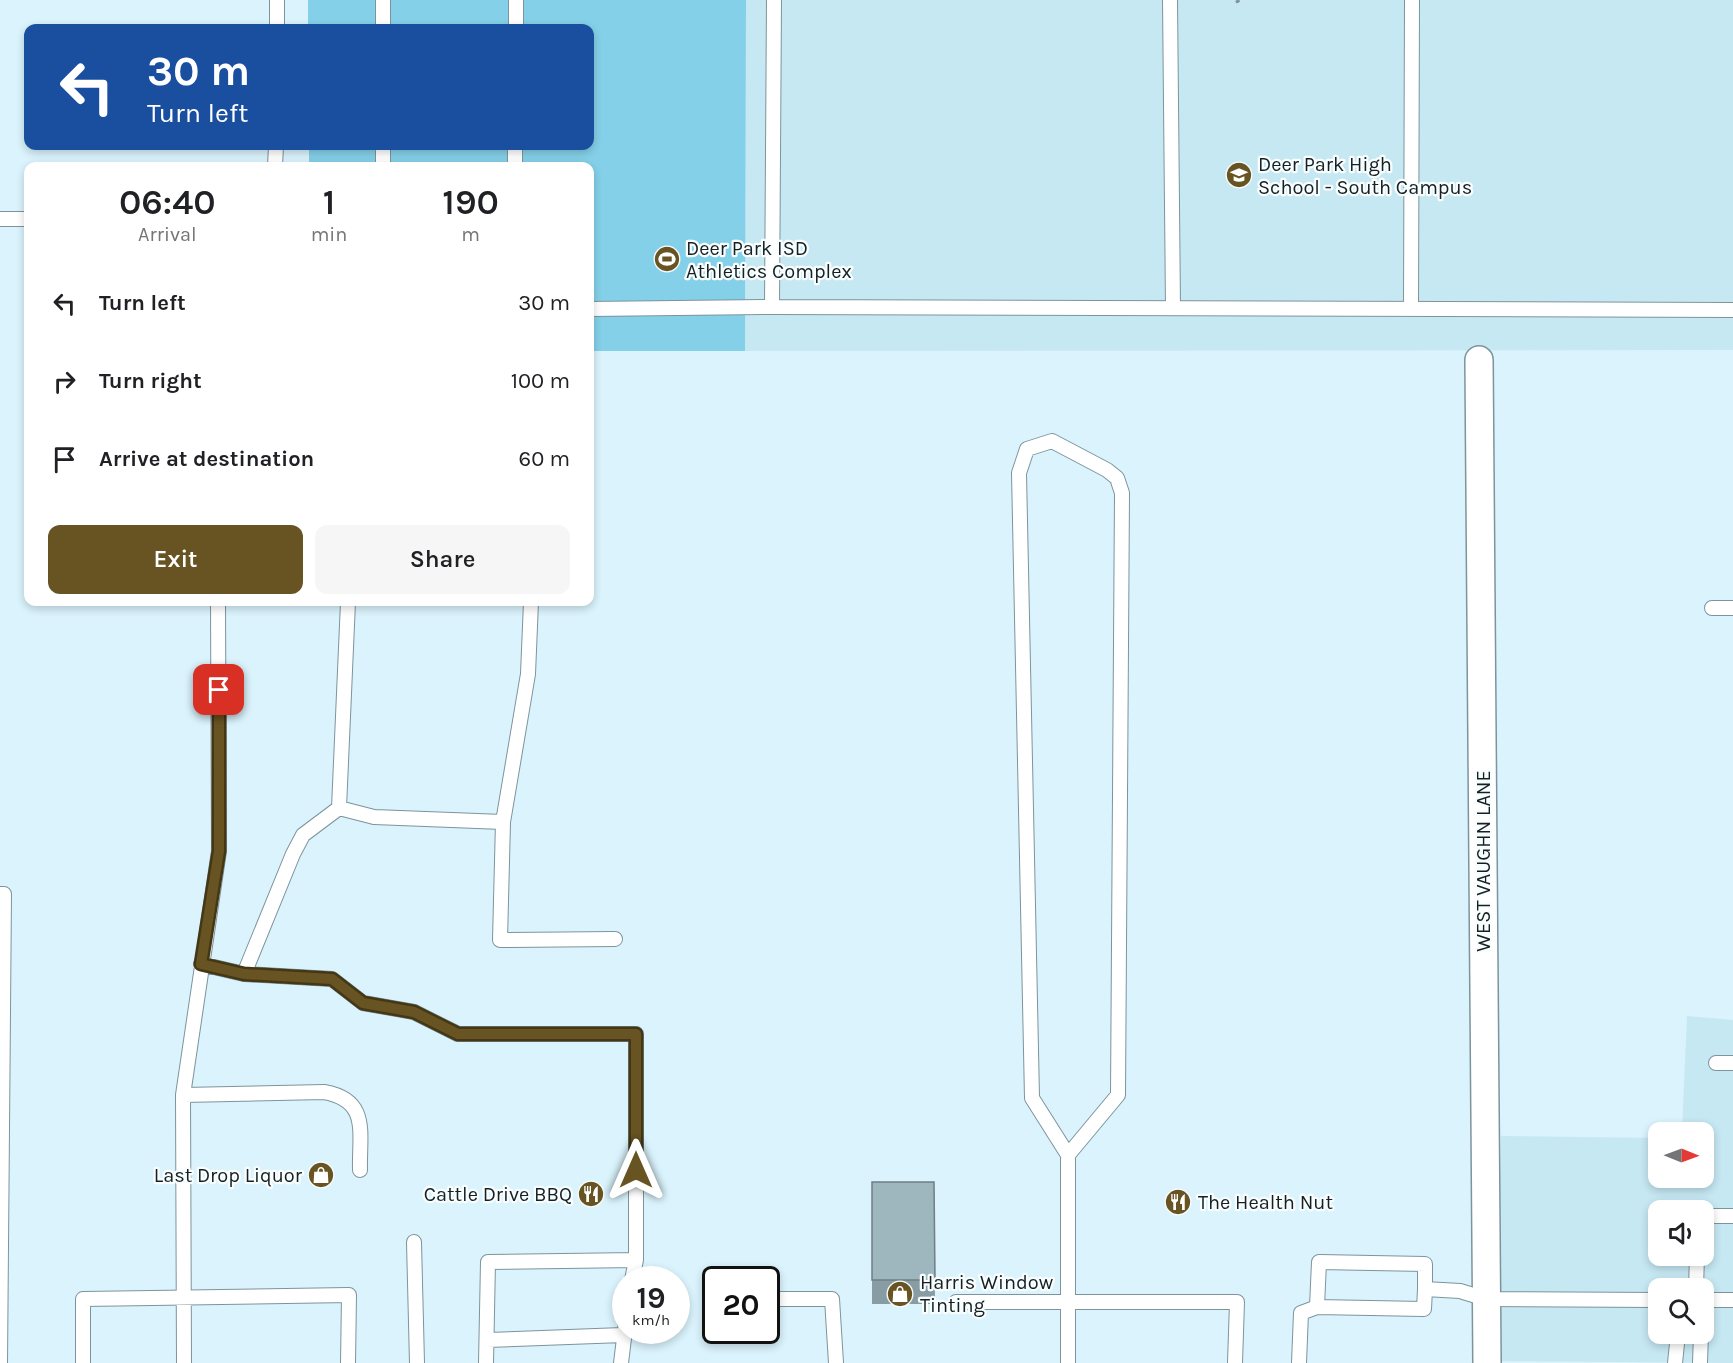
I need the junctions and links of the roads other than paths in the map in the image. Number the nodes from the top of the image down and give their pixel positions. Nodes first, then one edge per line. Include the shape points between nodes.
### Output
1 (277, 0) edge
2 (383, 0) edge
3 (516, 0) edge
4 (774, 0) edge
5 (1170, 0) edge
6 (1412, 0) edge
7 (277, 24) edge
8 (383, 24) edge
9 (516, 24) edge
10 (0, 219) edge
11 (24, 219) edge
12 (771, 307) junction
13 (1173, 308) junction
14 (594, 309) edge
15 (1412, 309) junction
16 (1733, 310) edge
17 (1479, 360) dead end
18 (218, 606) edge
19 (348, 606) edge
20 (531, 606) edge
21 (1712, 608) dead end
22 (1733, 608) edge
23 (339, 808) junction
24 (503, 822) junction
25 (0, 894) edge
26 (615, 939) dead end
27 (201, 964) junction
28 (244, 974) junction
29 (1716, 1063) dead end
30 (1733, 1063) edge
31 (183, 1095) junction
32 (1068, 1155) junction
33 (360, 1170) dead end
34 (1714, 1216) edge
35 (1733, 1216) edge
36 (414, 1242) dead end
37 (636, 1260) junction
38 (635, 1266) edge
39 (1425, 1289) junction
40 (1, 1290) edge
41 (184, 1296) junction
42 (780, 1299) edge
43 (1486, 1299) junction
44 (1648, 1300) edge
45 (1714, 1300) edge
46 (1733, 1300) edge
47 (956, 1302) dead end
48 (1068, 1302) junction
49 (1317, 1307) junction
50 (612, 1330) edge
51 (487, 1340) junction
52 (623, 1344) edge
53 (1677, 1344) edge
54 (1701, 1344) edge
55 (0, 1363) edge
56 (83, 1363) edge
57 (184, 1363) edge
58 (348, 1363) edge
59 (417, 1363) edge
60 (486, 1363) edge
61 (621, 1363) edge
62 (836, 1363) edge
63 (1068, 1363) edge
64 (1235, 1363) edge
65 (1299, 1363) edge
66 (1487, 1363) edge
67 (1675, 1363) edge
68 (1700, 1363) edge

1 - 7 lane
2 - 8 lane
3 - 9 lane
4 - 12 lane
5 - 13 lane
6 - 15 lane
10 - 11 lane
12 - 13 lane
12 - 14 lane
13 - 15 lane
15 - 16 lane
17 - 43 street, WEST VAUGHN LANE
18 - 27 lane via 219,851
19 - 23 lane
20 - 24 lane via 528,674
21 - 22 lane
23 - 24 lane via 374,817
23 - 28 lane via 303,835 292,854
24 - 26 lane via 500,940
25 - 40 lane
27 - 28 lane
27 - 31 lane
28 - 37 lane via 332,979 363,1003 414,1012 458,1034 636,1034
29 - 30 lane
31 - 33 lane via 342,1095 359,1118
31 - 41 lane
32 - 32 lane via 1032,1098 1031,1086 1019,472 1027,449 1052,441 1107,470 1117,478 1122,493 1118,1095
32 - 48 lane
34 - 35 lane
36 - 59 lane
37 - 38 lane
37 - 51 lane via 488,1262
39 - 43 lane via 1460,1291
39 - 49 lane via 1424,1309
39 - 49 lane via 1425,1264 1319,1262
40 - 55 lane
41 - 56 lane via 83,1299
41 - 57 lane
41 - 58 lane via 349,1294
42 - 62 lane via 832,1299
43 - 44 lane
43 - 66 street, WEST VAUGHN LANE
45 - 46 lane
47 - 48 lane
48 - 63 lane
48 - 64 lane via 1236,1302
49 - 65 lane via 1301,1313
50 - 51 lane
51 - 60 lane
52 - 61 lane
53 - 67 lane
54 - 68 lane

